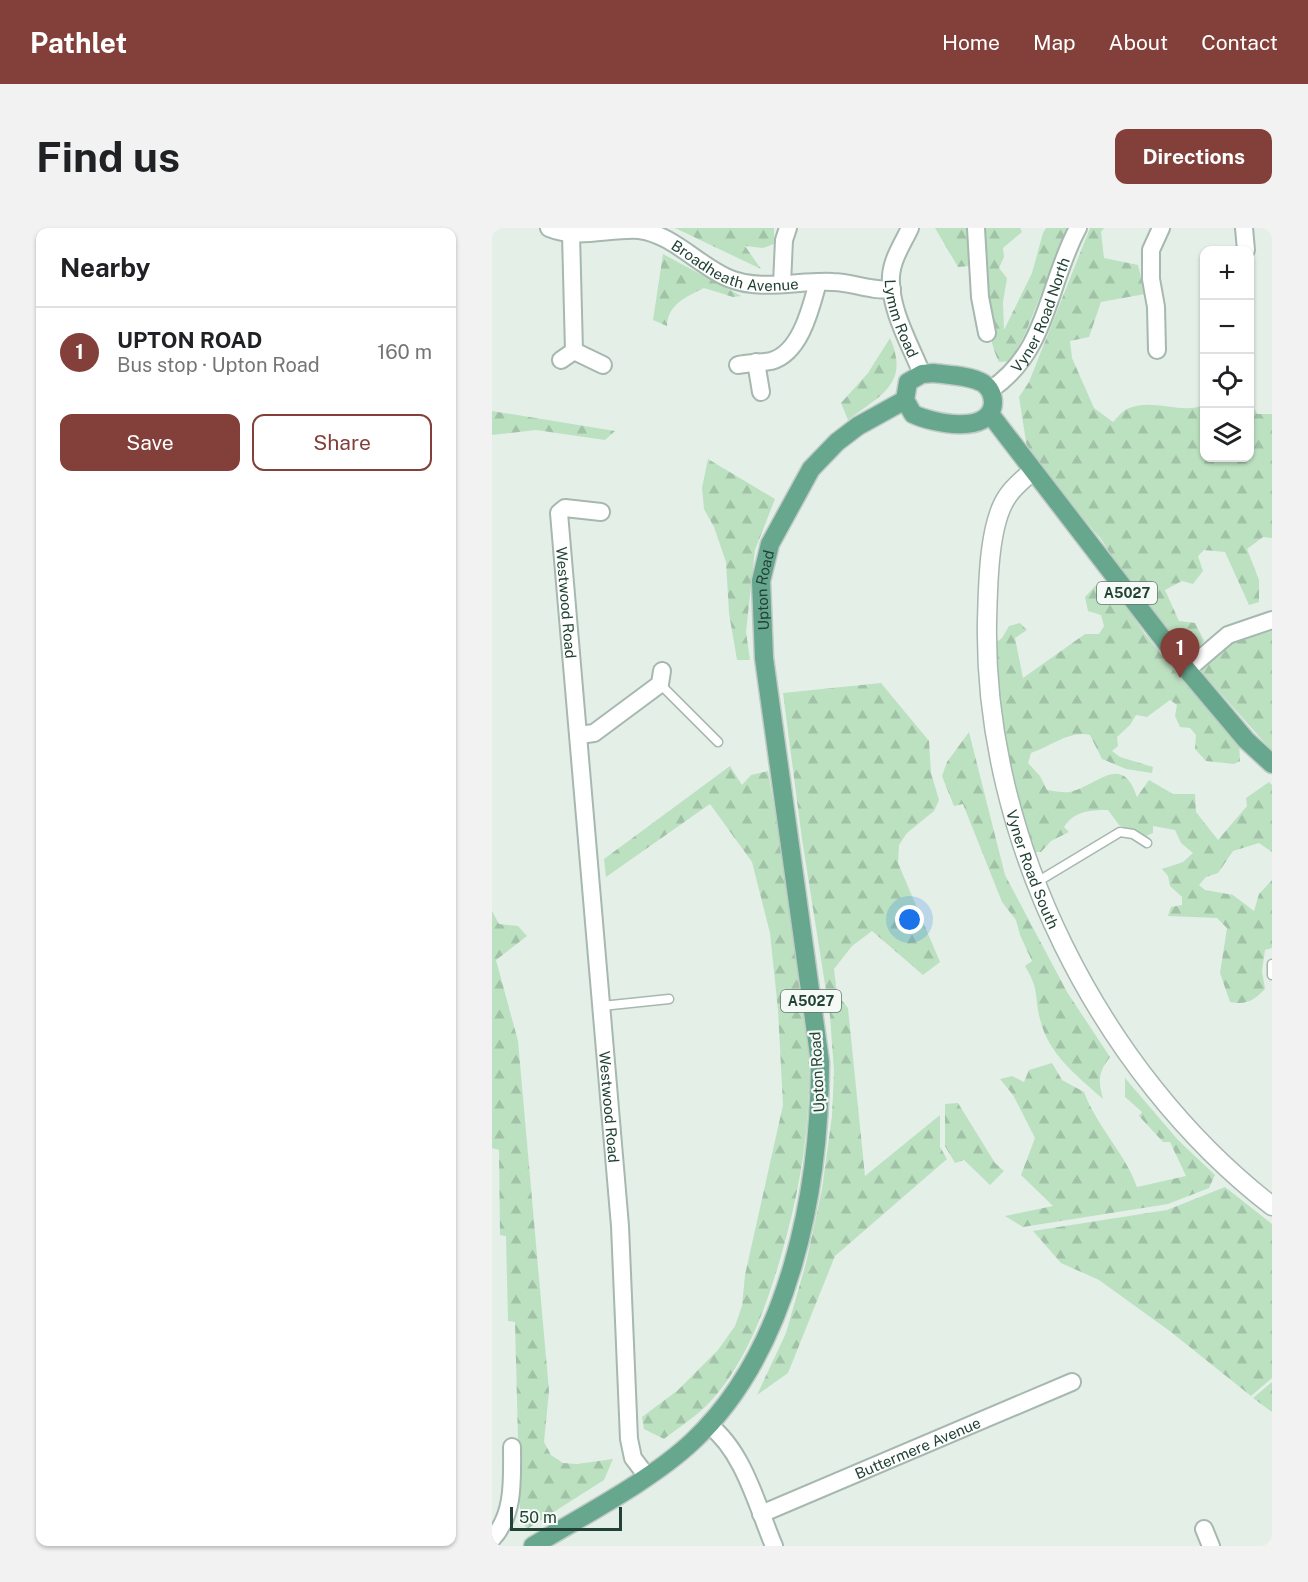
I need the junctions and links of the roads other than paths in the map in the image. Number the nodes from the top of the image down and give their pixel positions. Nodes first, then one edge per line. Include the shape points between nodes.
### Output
1 (549, 228) edge
2 (788, 228) edge
3 (910, 228) edge
4 (976, 228) edge
5 (1078, 228) edge
6 (1161, 228) edge
7 (1244, 228) edge
8 (571, 234) junction
9 (1246, 246) edge
10 (818, 282) junction
11 (782, 284) junction
12 (892, 289) junction
13 (987, 333) dead end
14 (1157, 350) dead end
15 (756, 363) junction
16 (603, 365) dead end
17 (738, 365) dead end
18 (922, 374) junction
19 (990, 390) junction
20 (761, 392) dead end
21 (905, 400) junction
22 (990, 414) junction
23 (1032, 471) junction
24 (601, 512) dead end
25 (1272, 620) edge
26 (1187, 670) junction
27 (661, 677) joint
28 (579, 735) junction
29 (718, 742) dead end
30 (1272, 764) edge
31 (1147, 843) dead end
32 (1036, 882) junction
33 (1272, 964) edge
34 (1272, 975) edge
35 (669, 999) dead end
36 (602, 1006) junction
37 (1272, 1206) edge
38 (1072, 1382) dead end
39 (709, 1425) junction
40 (512, 1447) dead end
41 (646, 1475) junction
42 (761, 1514) junction
43 (1204, 1529) dead end
44 (492, 1539) edge
45 (533, 1546) edge
46 (774, 1546) edge
47 (1212, 1546) edge

1 - 8 street, Broadheath Avenue
2 - 11 street
3 - 12 street, Lymm Road via 896,256
4 - 13 street via 980,297
5 - 19 street, Vyner Road North via 1033,345 1009,377
6 - 14 street via 1151,250
7 - 9 street
8 - 11 street, Broadheath Avenue via 618,228 641,230 660,236 729,278
8 - 16 street via 568,355
10 - 11 street, Broadheath Avenue
10 - 12 street, Broadheath Avenue
10 - 15 street via 807,322 792,345 773,360
12 - 18 street, Lymm Road
15 - 17 street
15 - 20 street
18 - 19 main road via 974,379
18 - 21 main road via 909,382
19 - 22 main road
21 - 22 main road via 912,414 919,417 967,425
21 - 39 main road, Upton Road / A5027 via 858,426 811,469 770,544 761,581 764,658 820,1062 820,1119 809,1192 782,1303 747,1375
22 - 23 main road, A5027
23 - 26 main road, A5027
23 - 32 street, Vyner Road South via 1006,497 995,527 987,658 991,715 1003,781
24 - 28 street, Westwood Road via 565,508 559,513
25 - 26 street via 1227,635
26 - 30 main road, A5027 via 1246,740
27 - 28 street via 594,733
27 - 29 lane
28 - 36 street, Westwood Road
31 - 32 lane via 1133,834 1120,832
32 - 37 street, Vyner Road South via 1099,1011 1122,1047 1183,1121 1245,1185
33 - 34 lane
35 - 36 lane
36 - 41 street, Westwood Road via 620,1226 629,1439 633,1458
38 - 42 street, Buttermere Avenue
39 - 41 main road, Upton Road / A5027
39 - 42 street via 725,1437
40 - 44 street via 513,1487 508,1513
41 - 45 main road, Upton Road / A5027
42 - 46 street
43 - 47 street

